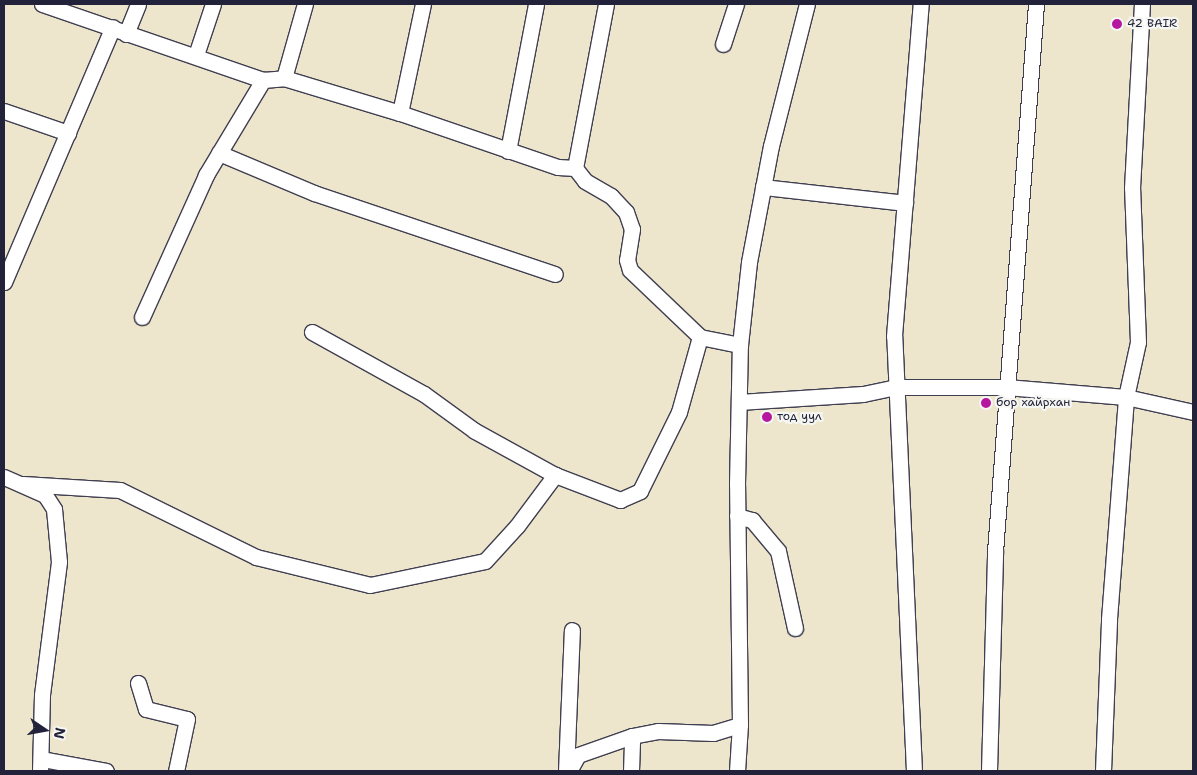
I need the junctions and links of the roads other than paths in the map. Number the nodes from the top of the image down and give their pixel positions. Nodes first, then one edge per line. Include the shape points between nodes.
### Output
1 (42, 4) edge
2 (138, 4) edge
3 (213, 4) edge
4 (305, 4) edge
5 (423, 4) edge
6 (536, 4) edge
7 (606, 4) edge
8 (736, 4) edge
9 (807, 4) edge
10 (922, 4) edge
11 (1036, 4) edge
12 (1142, 4) edge
13 (119, 31) junction
14 (723, 44) dead end
15 (196, 55) junction
16 (284, 78) junction
17 (263, 80) junction
18 (4, 111) edge
19 (400, 113) junction
20 (68, 133) junction
21 (508, 151) junction
22 (219, 152) junction
23 (575, 168) junction
24 (763, 187) junction
25 (905, 202) junction
26 (555, 274) dead end
27 (4, 282) edge
28 (142, 316) dead end
29 (312, 332) dead end
30 (700, 337) junction
31 (740, 345) junction
32 (898, 387) junction
33 (1006, 387) junction
34 (1126, 397) junction
35 (739, 402) junction
36 (1193, 412) edge
37 (555, 475) junction
38 (4, 477) edge
39 (23, 484) junction
40 (738, 516) junction
41 (795, 628) dead end
42 (572, 630) dead end
43 (138, 683) dead end
44 (740, 725) junction
45 (632, 736) junction
46 (41, 765) edge
47 (106, 771) edge
48 (176, 771) edge
49 (567, 771) edge
50 (631, 771) edge
51 (737, 771) edge
52 (914, 771) edge
53 (989, 771) edge
54 (1103, 771) edge

1 - 13 street
2 - 13 street
3 - 15 street
4 - 16 street
5 - 19 street
6 - 21 street
7 - 23 street
8 - 14 street
9 - 24 street
10 - 25 street
11 - 33 street
12 - 34 street via 1132,188 1138,342
13 - 15 street
13 - 20 street
15 - 17 street
16 - 17 street
16 - 19 street
17 - 22 street
18 - 20 street
19 - 21 street
20 - 27 street
21 - 23 street via 558,167
22 - 26 street via 314,192
22 - 28 street
23 - 30 street via 585,181 611,196 626,212 632,229 627,260 630,270
24 - 25 street
24 - 31 street via 749,262
25 - 32 street via 894,336
29 - 37 street via 424,394 475,431
30 - 31 street
30 - 37 street via 680,412 640,491 620,500
31 - 35 street
32 - 33 street
32 - 35 street via 863,394
32 - 52 street
33 - 34 street
33 - 53 street via 995,552
34 - 36 street
34 - 54 street via 1109,618
35 - 40 street
37 - 39 street via 522,520 485,561 370,585 256,557 120,490
38 - 39 street
39 - 46 street via 45,495 54,509 59,562 42,695
40 - 41 street via 752,520 778,551
40 - 44 street
42 - 49 street
43 - 48 street via 146,709 186,719
44 - 45 street via 712,733 658,731
44 - 51 street
45 - 49 street via 578,754
45 - 50 street
46 - 47 street

